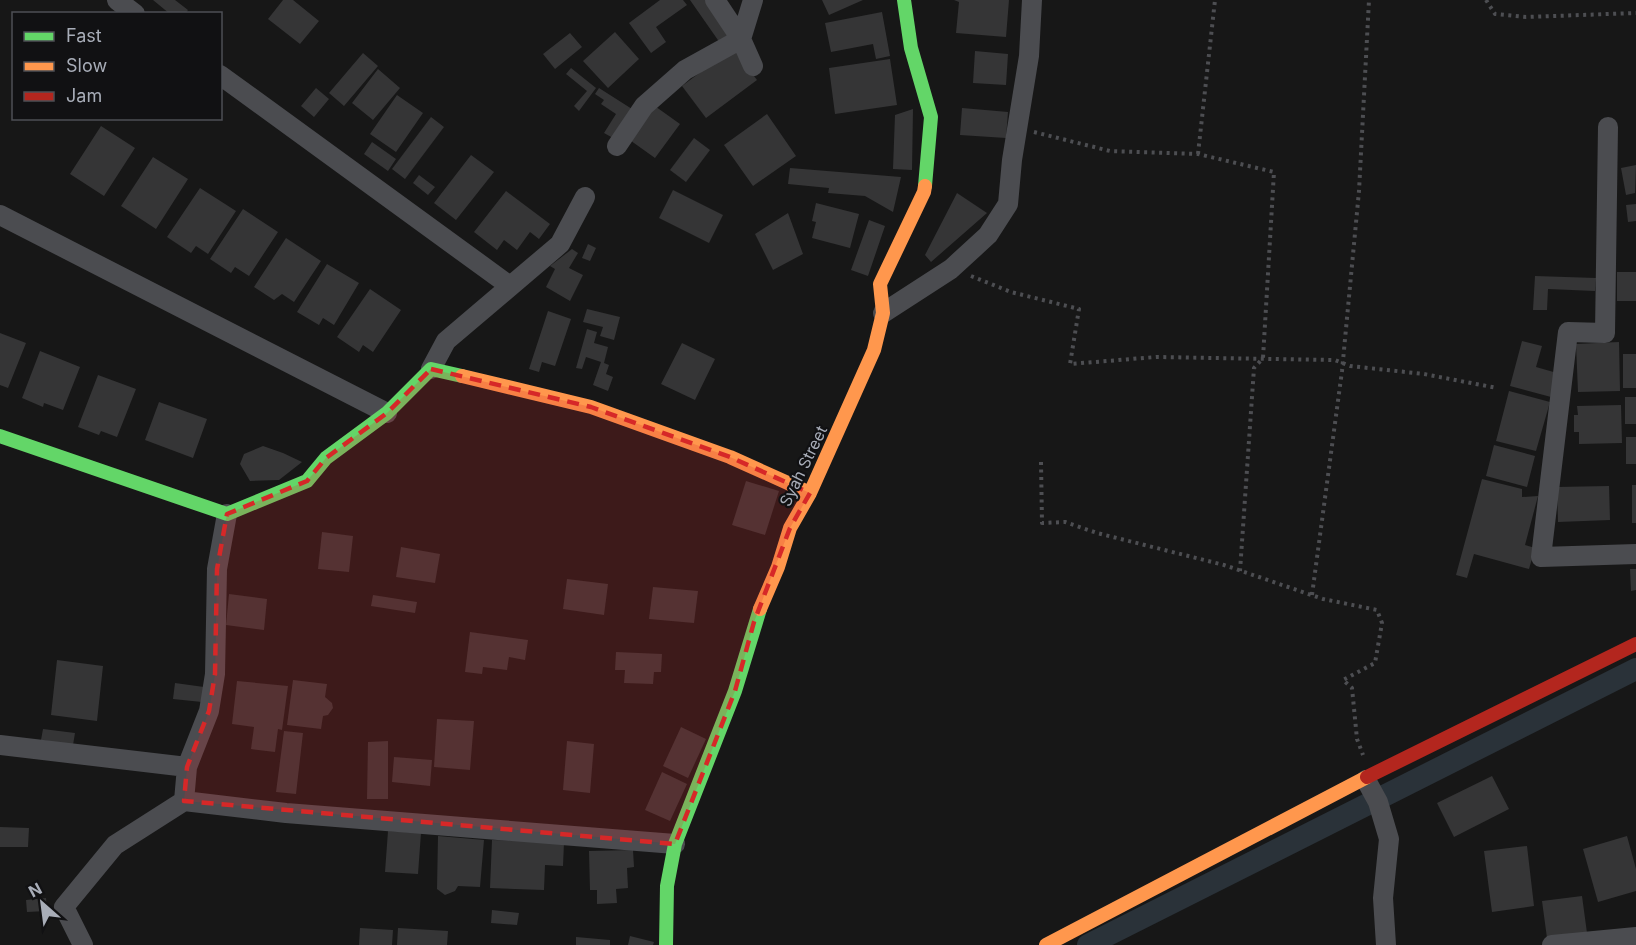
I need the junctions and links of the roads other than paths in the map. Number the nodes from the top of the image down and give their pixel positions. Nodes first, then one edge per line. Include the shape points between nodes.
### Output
1 (117, 0) edge
2 (715, 0) edge
3 (753, 0) edge
4 (904, 0) edge
5 (1032, 0) edge
6 (132, 12) edge
7 (741, 39) junction
8 (753, 66) dead end
9 (222, 76) edge
10 (1608, 127) dead end
11 (618, 146) dead end
12 (585, 197) dead end
13 (0, 215) edge
14 (510, 285) junction
15 (883, 313) junction
16 (431, 369) junction
17 (387, 413) junction
18 (0, 436) edge
19 (810, 493) junction
20 (227, 514) junction
21 (1636, 554) edge
22 (1636, 644) edge
23 (0, 745) edge
24 (187, 767) junction
25 (1372, 786) junction
26 (184, 801) junction
27 (675, 844) junction
28 (1636, 937) edge
29 (83, 945) edge
30 (666, 945) edge
31 (1046, 945) edge
32 (1386, 945) edge
33 (1552, 945) edge

1 - 6 street
2 - 7 street
3 - 7 street
4 - 15 street, Syah Street via 911,48 931,117 928,163 924,192 880,284
5 - 15 street via 1029,56 1008,204 988,235 951,269
7 - 8 street
7 - 11 street via 685,70 644,106
9 - 14 street
10 - 21 street via 1605,333 1568,332 1541,557
12 - 14 street via 560,244
13 - 17 street
14 - 16 street via 446,341
15 - 19 street, Syah Street via 874,350
16 - 17 street
16 - 19 street via 591,407 730,457
17 - 20 street via 326,458 307,481
18 - 20 street
19 - 27 street, Syah Street via 790,528 754,622 735,691
20 - 24 street via 217,569 215,674 209,711
22 - 25 street
23 - 24 street
24 - 26 street
25 - 31 street
25 - 32 street via 1389,839 1383,898
26 - 27 street via 286,813
26 - 29 street via 115,845 64,907
27 - 30 street, Syah Street via 667,886
28 - 33 street

